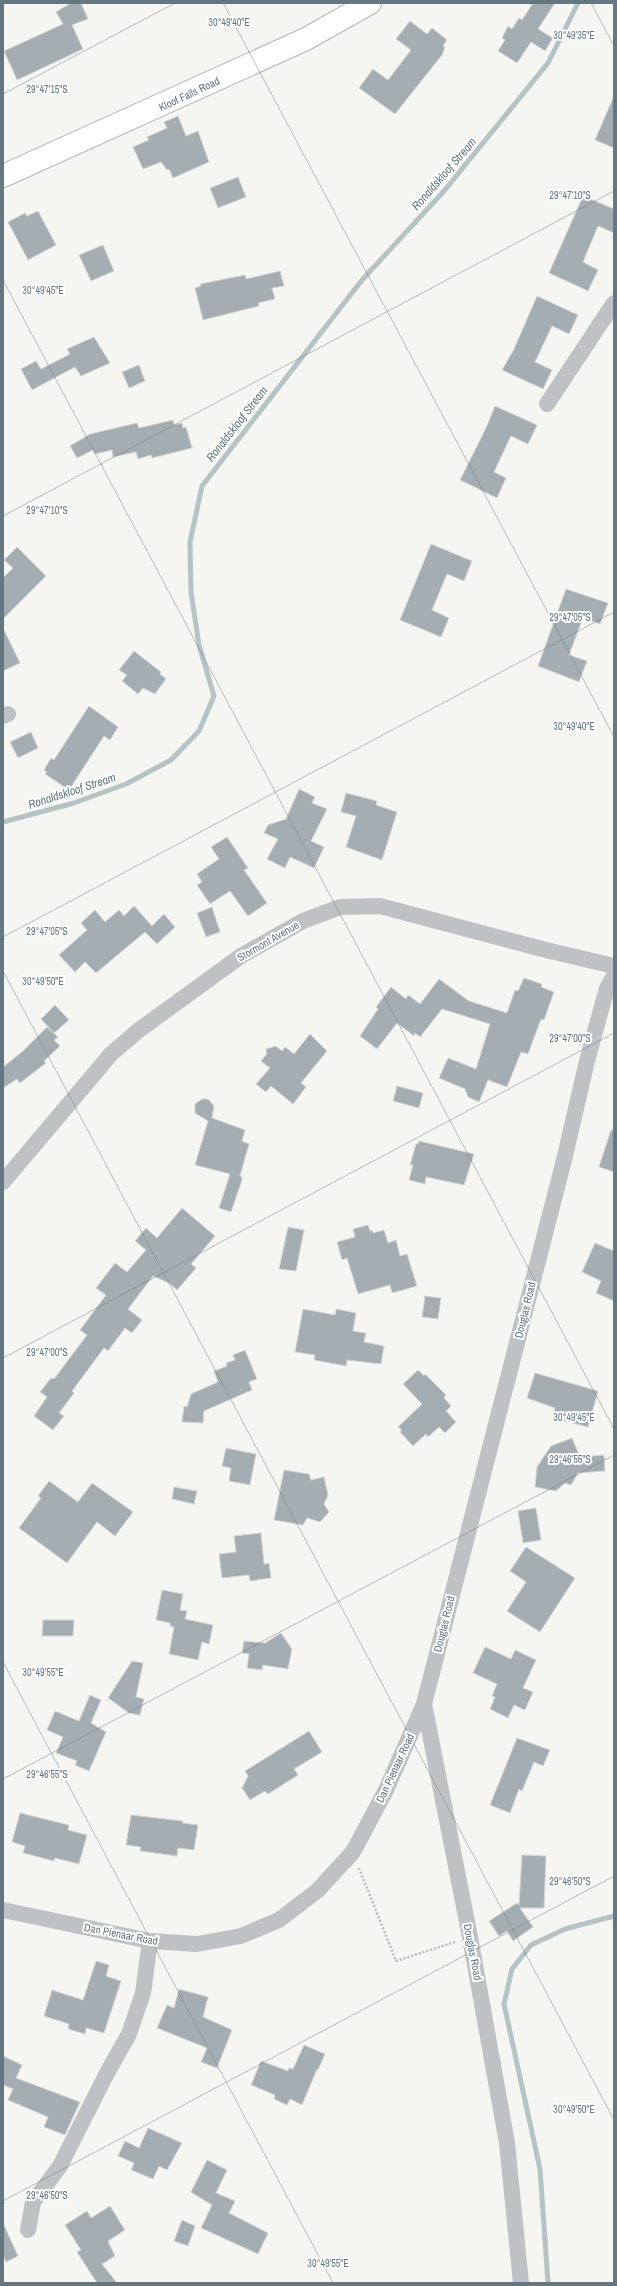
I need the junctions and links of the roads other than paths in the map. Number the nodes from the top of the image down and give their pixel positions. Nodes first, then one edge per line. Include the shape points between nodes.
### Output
1 (370, 3) edge
2 (3, 176) edge
3 (614, 303) edge
4 (547, 404) dead end
5 (614, 966) edge
6 (614, 976) edge
7 (3, 1182) edge
8 (424, 1704) junction
9 (3, 1910) edge
10 (150, 1941) junction
11 (28, 2230) dead end
12 (521, 2283) edge

1 - 2 main road, Kloof Falls Road via 299,43
3 - 4 street
5 - 7 street, Stormont Avenue via 380,906 340,907 303,921 241,956 139,1030 112,1054
6 - 8 street, Douglas Road via 607,988 587,1061
8 - 10 street, Dan Pienaar Road via 386,1790 353,1852 317,1890 279,1920 241,1936 197,1944
8 - 12 street, Douglas Road via 507,2143
9 - 10 street, Dan Pienaar Road
10 - 11 street via 143,1993 130,2034 107,2073 60,2166 33,2202

